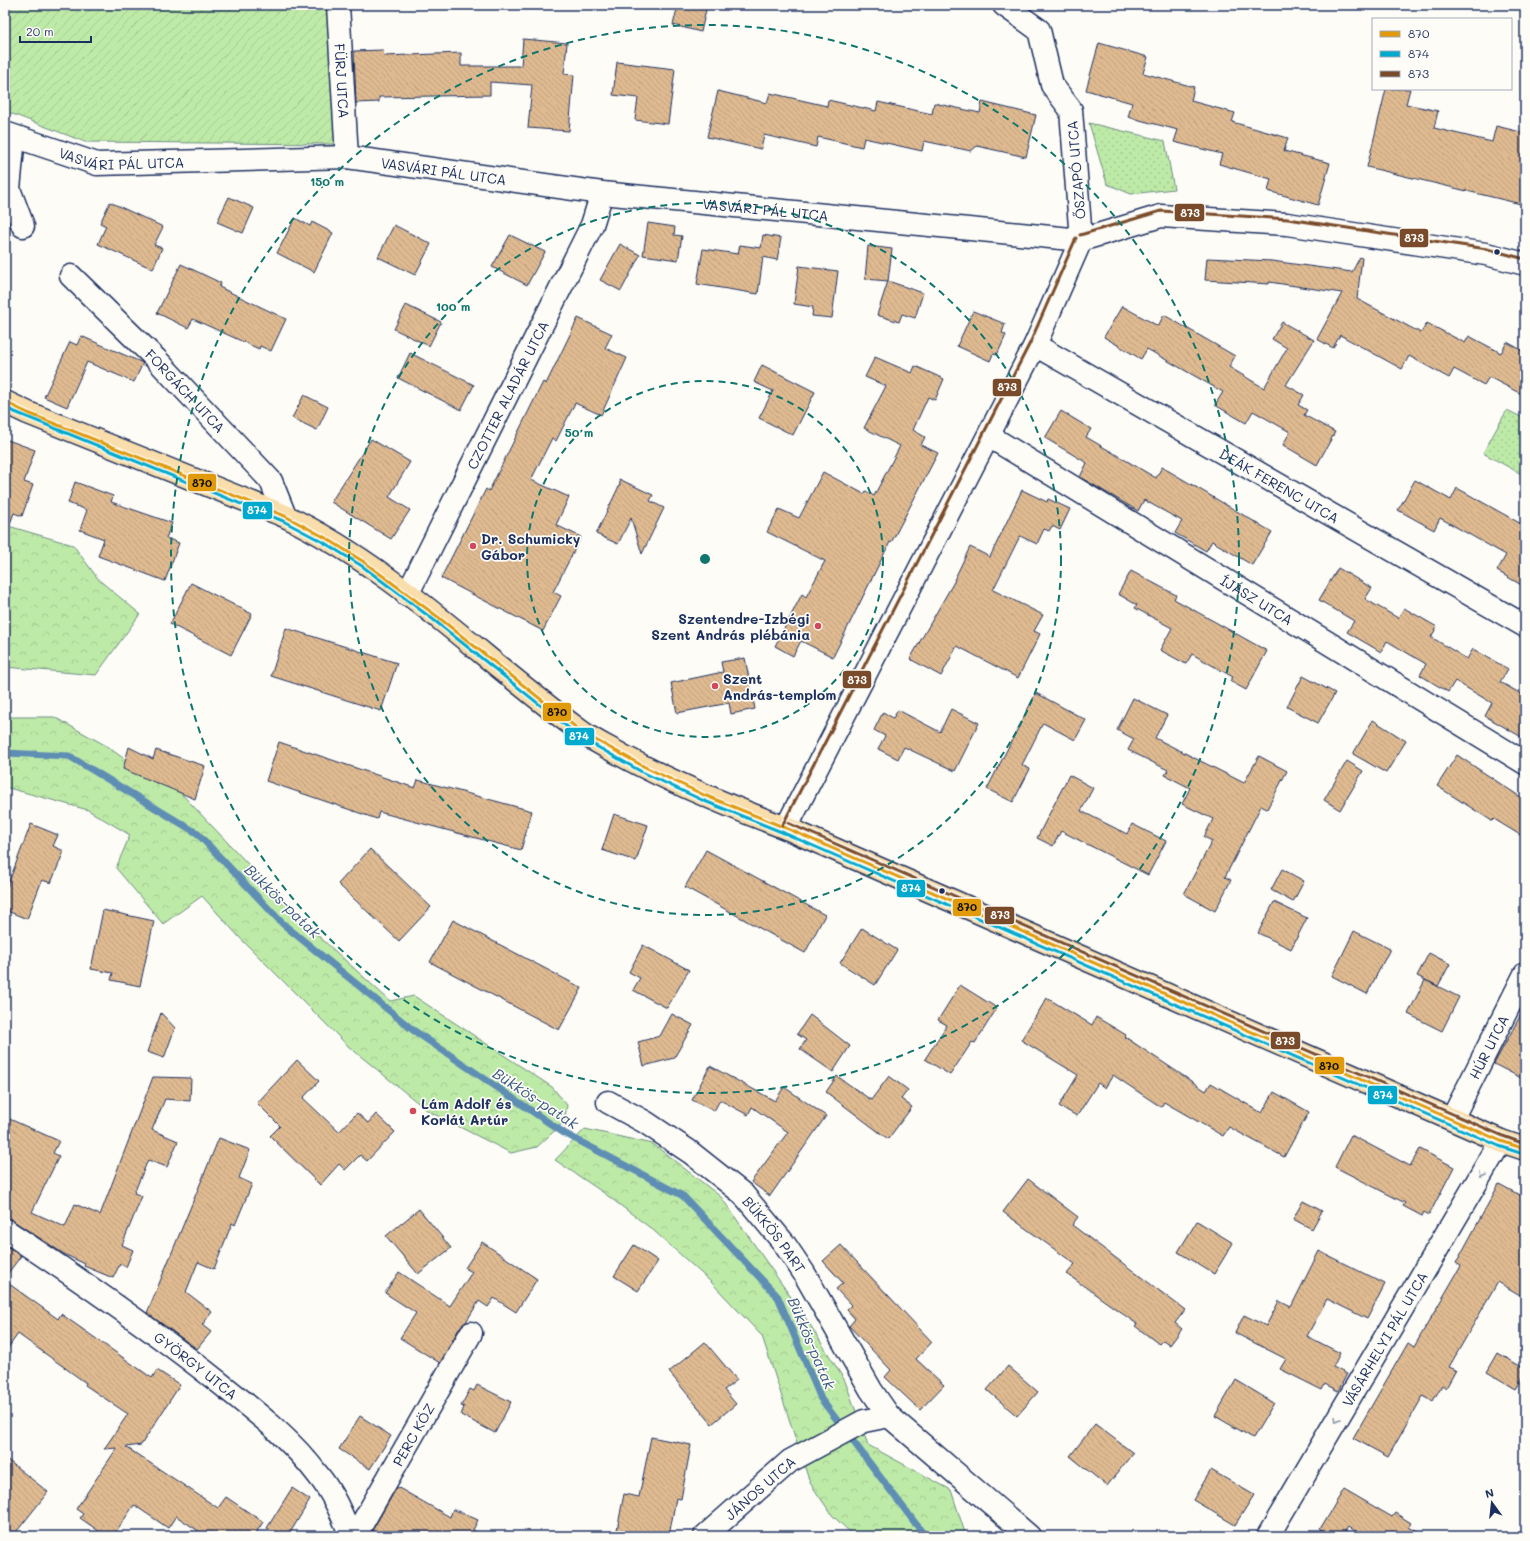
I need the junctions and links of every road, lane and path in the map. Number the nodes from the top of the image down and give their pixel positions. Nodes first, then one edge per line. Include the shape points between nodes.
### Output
1 (338, 5) edge
2 (1004, 5) edge
3 (9, 135) edge
4 (347, 157) junction
5 (602, 193) junction
6 (23, 226) dead end
7 (1082, 240) junction
8 (1525, 264) edge
9 (71, 276) dead end
10 (1035, 345) junction
11 (5, 402) edge
12 (989, 436) junction
13 (284, 516) junction
14 (407, 594) junction
15 (1525, 626) edge
16 (1525, 763) edge
17 (786, 828) junction
18 (1525, 974) edge
19 (608, 1102) dead end
20 (1452, 1118) junction
21 (1502, 1141) junction
22 (1525, 1149) edge
23 (5, 1230) edge
24 (471, 1333) dead end
25 (889, 1416) junction
26 (351, 1536) edge
27 (355, 1536) edge
28 (705, 1536) edge
29 (1029, 1536) edge
30 (1268, 1536) edge

1 - 4 street, FÜRJ UTCA
2 - 7 street, ŐSZAPÓ UTCA via 1039,30 1052,85 1071,110
3 - 4 street, VASVÁRI PÁL UTCA via 97,164
3 - 6 street via 9,189
4 - 5 street, VASVÁRI PÁL UTCA
5 - 7 street, VASVÁRI PÁL UTCA
5 - 14 street, CZOTTER ALADÁR UTCA via 592,225
7 - 8 street, VASVÁRI PÁL UTCA via 1161,216 1287,224 1486,254
7 - 10 street
9 - 13 street, FORGÁCH UTCA via 156,359 272,481
10 - 12 street
10 - 15 street, DEÁK FERENC UTCA
11 - 13 main road
12 - 16 street, ÍJÁSZ UTCA
12 - 17 street
13 - 14 main road via 319,533 357,557
14 - 17 main road via 584,734 712,799
17 - 20 main road
18 - 20 street, HÚR UTCA
19 - 25 street, BÜKKÖS PART via 645,1122 690,1152 743,1194 783,1242 804,1273 871,1390
20 - 21 main road
21 - 22 main road
21 -> 30 street, VÁSÁRHELYI PÁL UTCA
23 - 26 street, GYÖRGY UTCA via 138,1320 298,1449 335,1500
24 - 27 street, PERC KÖZ
25 - 28 street, JÁNOS UTCA via 864,1421 790,1461
25 - 29 street, BÜKKÖS PART

